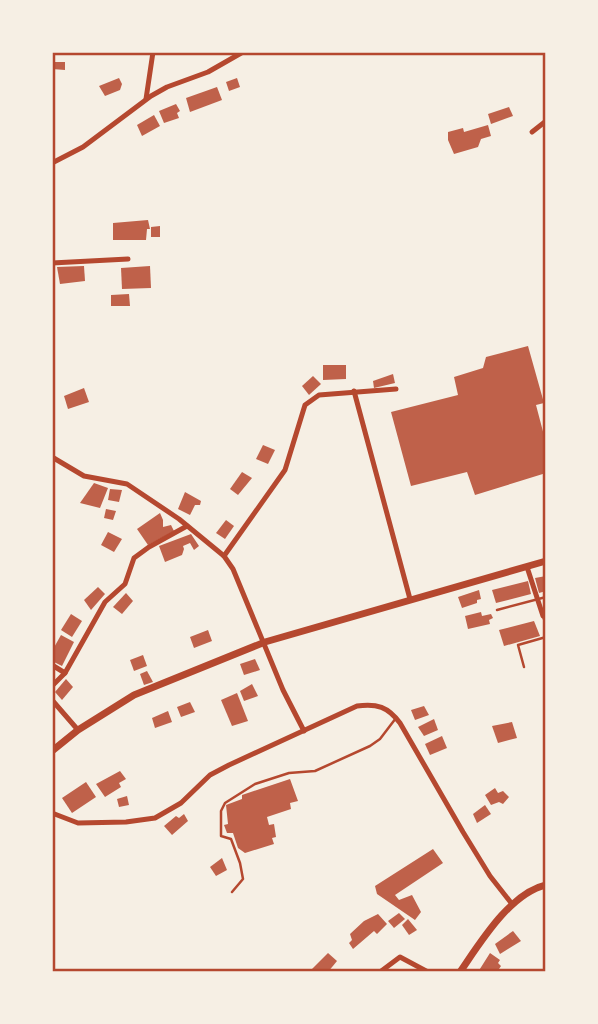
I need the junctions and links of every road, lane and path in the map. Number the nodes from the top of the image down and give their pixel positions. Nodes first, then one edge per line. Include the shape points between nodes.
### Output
1 (153, 52) edge
2 (243, 52) edge
3 (146, 99) junction
4 (545, 121) edge
5 (532, 132) dead end
6 (52, 163) edge
7 (128, 259) dead end
8 (52, 262) edge
9 (396, 389) dead end
10 (354, 391) junction
11 (52, 457) edge
12 (187, 526) junction
13 (224, 556) junction
14 (545, 561) edge
15 (527, 567) junction
16 (545, 597) edge
17 (410, 599) junction
18 (537, 599) junction
19 (497, 610) dead end
20 (542, 616) joint
21 (545, 626) edge
22 (545, 637) edge
23 (265, 642) junction
24 (52, 665) edge
25 (524, 667) dead end
26 (65, 673) junction
27 (52, 686) edge
28 (52, 700) edge
29 (396, 718) junction
30 (78, 730) junction
31 (304, 732) junction
32 (52, 751) edge
33 (52, 813) edge
34 (545, 885) edge
35 (232, 892) dead end
36 (512, 904) junction
37 (380, 971) edge
38 (428, 971) edge
39 (460, 971) edge

1 - 3 street
2 - 3 street
3 - 6 street via 83,148
4 - 5 street
7 - 8 street
9 - 10 street
10 - 13 street via 319,395 305,405 285,470
10 - 17 street
11 - 12 street via 84,476 127,484
12 - 13 street
12 - 26 street via 134,558 125,584 105,602
13 - 23 street
14 - 15 street
15 - 17 street
15 - 18 street
16 - 18 lane
17 - 23 street
18 - 19 lane
18 - 20 street
20 - 21 lane
22 - 25 lane via 518,645
23 - 30 street via 134,695
23 - 31 street
24 - 26 street
26 - 27 street
28 - 30 street
29 - 31 street via 371,704 357,706
29 - 35 lane via 370,746 315,771 289,773 255,785 225,803 221,836 231,839 243,879
29 - 36 street via 490,876
30 - 32 street
31 - 33 street via 210,775 181,803 155,818 78,823
34 - 36 street
36 - 39 street
37 - 38 street via 400,957

